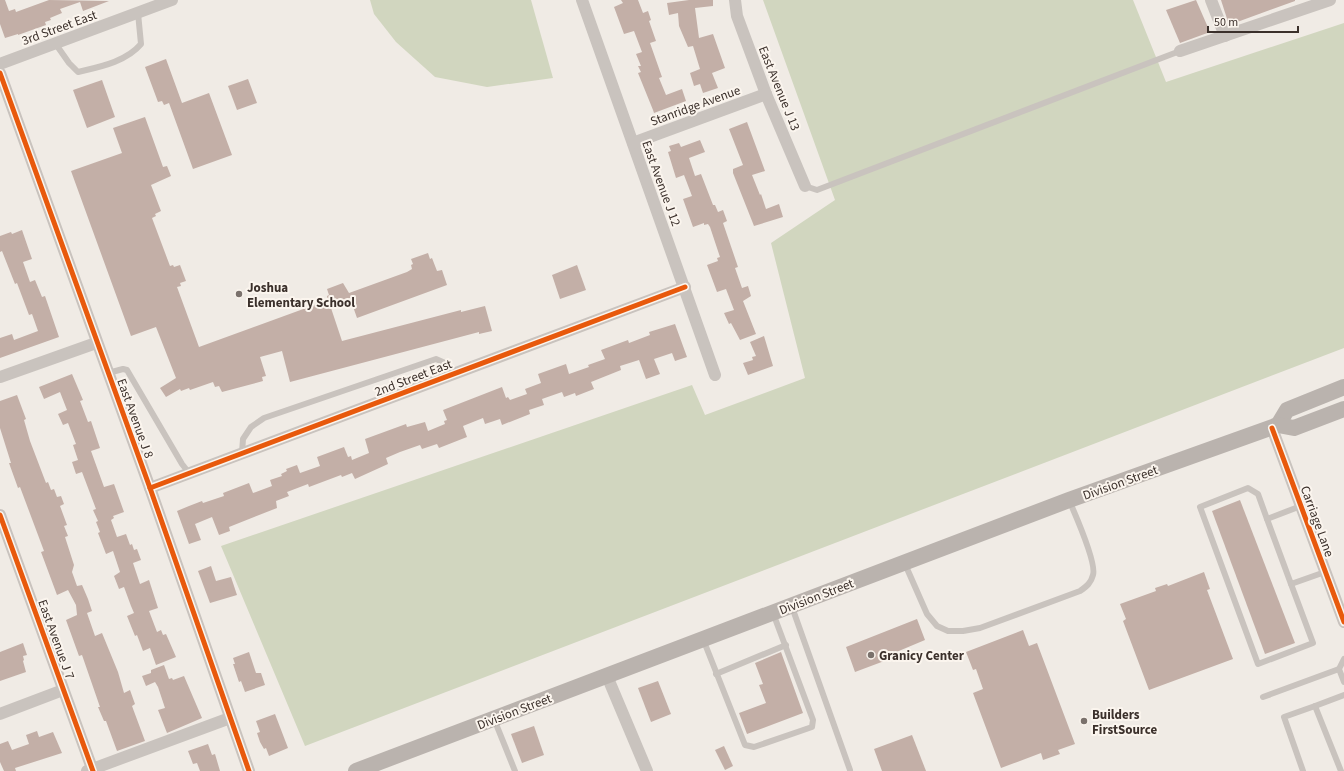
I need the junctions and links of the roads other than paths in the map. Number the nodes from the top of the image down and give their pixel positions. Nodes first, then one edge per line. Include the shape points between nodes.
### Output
1 (172, 0) edge
2 (582, 0) edge
3 (735, 0) edge
4 (1211, 0) edge
5 (1330, 0) edge
6 (1316, 2) edge
7 (138, 13) junction
8 (1225, 36) junction
9 (55, 43) junction
10 (1180, 51) joint
11 (0, 64) edge
12 (0, 73) edge
13 (766, 94) junction
14 (633, 143) junction
15 (805, 186) joint
16 (685, 287) junction
17 (96, 343) junction
18 (108, 373) junction
19 (451, 375) junction
20 (715, 375) dead end
21 (0, 377) edge
22 (1344, 387) edge
23 (1344, 409) edge
24 (1275, 426) junction
25 (242, 453) junction
26 (189, 473) junction
27 (150, 488) junction
28 (1069, 500) junction
29 (1301, 506) junction
30 (0, 515) edge
31 (1267, 519) junction
32 (5, 542) edge
33 (905, 562) junction
34 (1325, 572) junction
35 (1291, 584) junction
36 (791, 606) junction
37 (773, 613) junction
38 (1344, 622) edge
39 (703, 639) junction
40 (786, 645) junction
41 (1344, 659) edge
42 (1339, 669) junction
43 (716, 674) junction
44 (607, 676) junction
45 (1344, 682) edge
46 (63, 690) junction
47 (1344, 695) edge
48 (1262, 697) dead end
49 (1315, 706) junction
50 (0, 714) edge
51 (230, 718) junction
52 (494, 719) junction
53 (90, 770) edge
54 (850, 770) edge
55 (249, 771) edge
56 (356, 771) edge
57 (515, 771) edge
58 (647, 771) edge
59 (1304, 771) edge
60 (1341, 771) edge

1 - 7 street, 3rd Street East
2 - 14 street, East Avenue J 12
3 - 13 street, East Avenue J 13 via 737,16
4 - 8 street
5 - 6 street
6 - 8 street
7 - 9 street, 3rd Street East
7 - 9 lane via 140,44 134,52 104,65 78,72
8 - 10 street
9 - 11 street, 3rd Street East
10 - 15 lane via 817,190
12 - 17 street, East Avenue J 8
13 - 14 street, Stanridge Avenue
13 - 15 street, East Avenue J 13
14 - 16 street, East Avenue J 12
16 - 19 street, 2nd Street East
16 - 20 street, East Avenue J 12
17 - 18 street, East Avenue J 8
17 - 21 street
18 - 26 lane via 127,370
18 - 27 street, East Avenue J 8
19 - 25 street, 2nd Street East
19 - 25 lane via 445,363 436,359 280,412 251,427 243,439
22 - 24 main road via 1287,410
23 - 24 main road, Division Street via 1294,428
24 - 28 main road, Division Street
24 - 29 street, Carriage Lane
25 - 26 street, 2nd Street East
26 - 27 street, 2nd Street East
27 - 51 street, East Avenue J 8
28 - 33 main road, Division Street
28 - 33 lane via 1091,558 1094,573 1090,584 1080,591 980,628 963,632 948,631 937,626 927,614
29 - 31 lane
29 - 34 street, Carriage Lane
30 - 32 street, East Avenue J 7
31 - 35 lane
31 - 35 lane via 1258,494 1248,488 1200,506 1258,664 1312,643
32 - 46 street, East Avenue J 7
33 - 36 main road, Division Street
34 - 35 lane
34 - 38 street, Carriage Lane
36 - 37 main road, Division Street
36 - 54 lane
37 - 39 main road, Division Street
37 - 40 lane
39 - 43 lane
39 - 44 main road, Division Street
40 - 43 lane
40 - 43 lane via 813,720 812,727 754,747 745,745
41 - 42 lane
42 - 45 lane
42 - 48 lane
44 - 52 main road, Division Street
44 - 58 street
46 - 50 street
46 - 53 street, East Avenue J 7
47 - 49 lane
49 - 59 lane via 1284,717
49 - 60 lane
51 - 53 street
51 - 55 street, East Avenue J 8
52 - 56 main road, Division Street
52 - 57 lane

